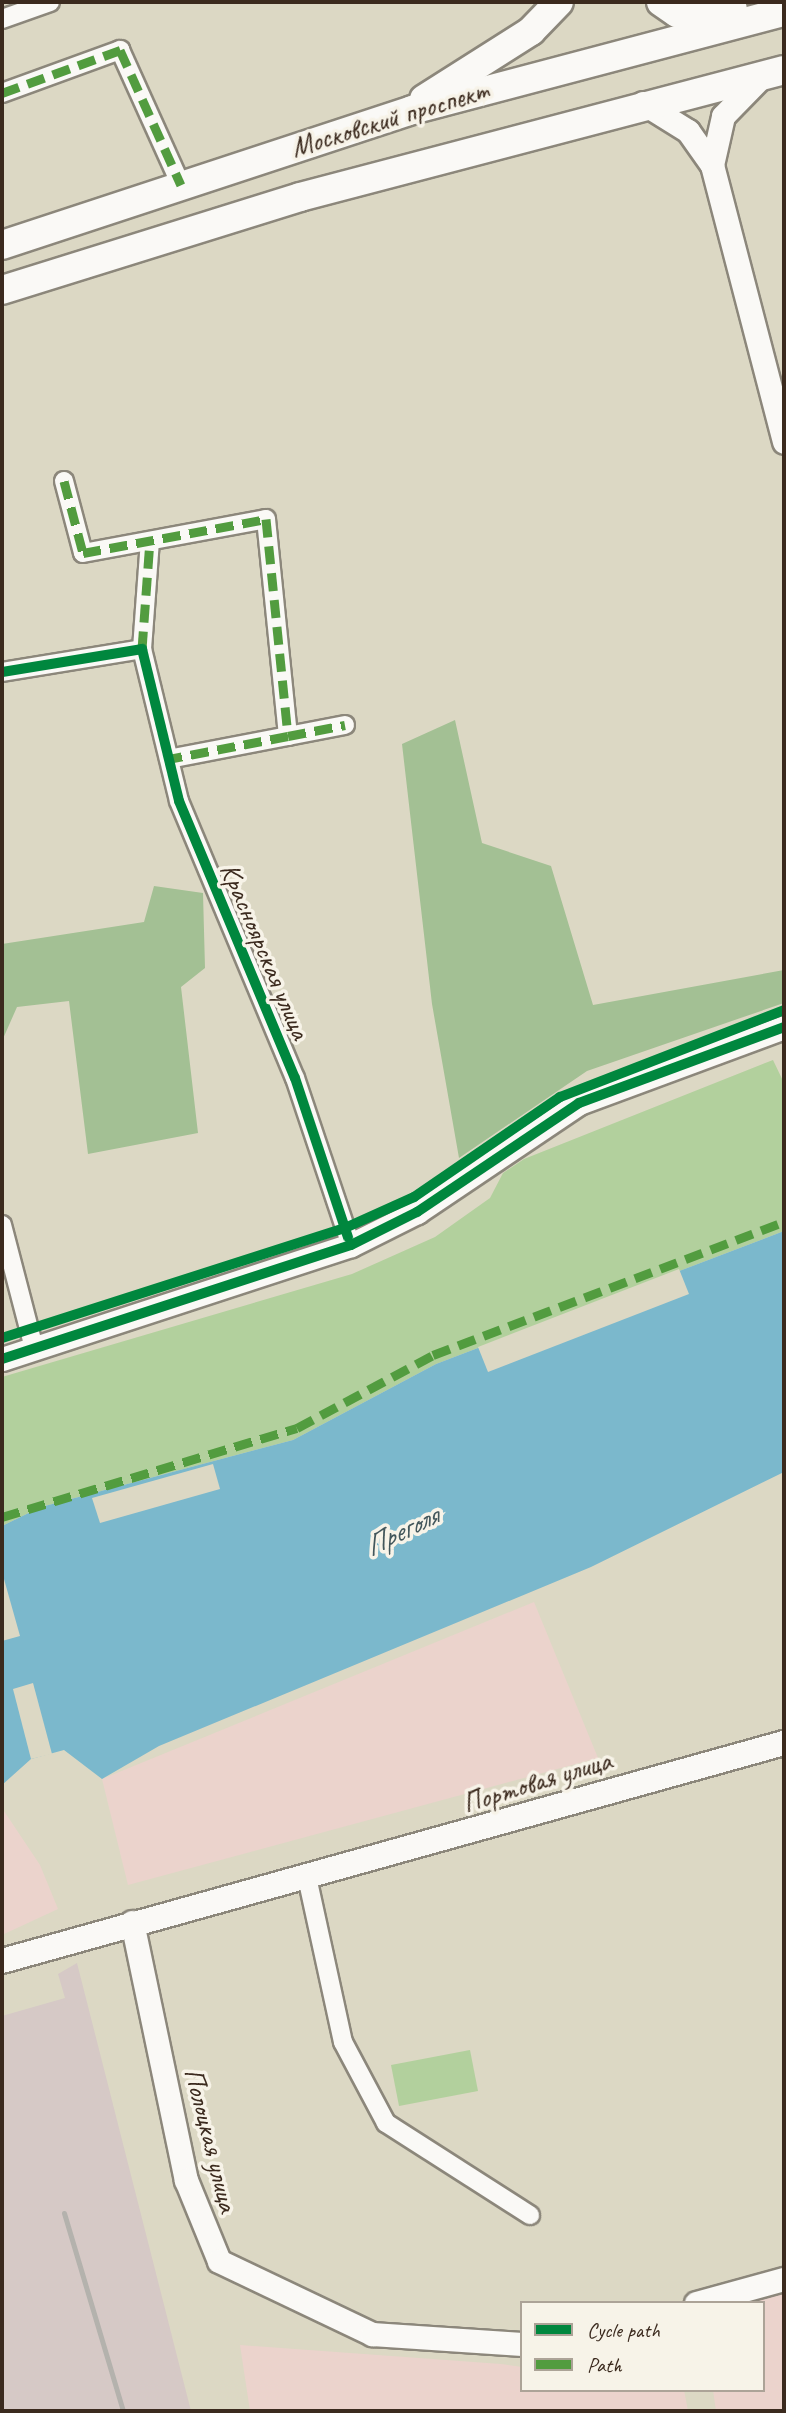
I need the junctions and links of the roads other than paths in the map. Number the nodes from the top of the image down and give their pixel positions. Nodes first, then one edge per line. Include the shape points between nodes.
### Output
1 (50, 2) edge
2 (559, 2) edge
3 (661, 2) edge
4 (766, 2) edge
5 (784, 12) edge
6 (2, 19) edge
7 (774, 72) edge
8 (2, 93) edge
9 (643, 103) junction
10 (412, 110) junction
11 (712, 165) junction
12 (181, 185) junction
13 (2, 245) edge
14 (2, 290) edge
15 (784, 442) edge
16 (64, 481) dead end
17 (150, 541) junction
18 (142, 649) junction
19 (2, 672) edge
20 (345, 725) dead end
21 (288, 736) junction
22 (169, 759) junction
23 (784, 1027) edge
24 (2, 1225) edge
25 (351, 1245) junction
26 (34, 1348) junction
27 (2, 1359) edge
28 (784, 1743) edge
29 (307, 1877) junction
30 (132, 1922) junction
31 (2, 1961) edge
32 (530, 2215) dead end
33 (784, 2279) edge
34 (703, 2301) edge
35 (520, 2344) edge

1 - 6 street
2 - 10 main road via 531,31
3 - 4 main road via 677,13 702,14
5 - 10 main road, Московский проспект
7 - 9 main road, Московский проспект
7 - 11 street via 723,116
8 - 12 street via 120,50
9 - 11 street via 688,131
9 - 14 main road, Московский проспект via 300,197
10 - 12 main road, Московский проспект
11 - 15 street
12 - 13 main road, Московский проспект
16 - 17 street via 83,553
17 - 18 street
17 - 21 street via 266,519
18 - 19 street
18 - 22 street, Красноярская улица
20 - 21 street
21 - 22 street
22 - 25 street, Красноярская улица via 230,930 295,1078
23 - 25 street via 579,1103 417,1212
24 - 26 street
25 - 26 street
26 - 27 street
28 - 29 main road, Портовая улица
29 - 30 main road, Портовая улица
29 - 32 street via 342,2042 386,2123
30 - 31 main road, Портовая улица
30 - 35 street, Полоцкая улица via 186,2180 219,2261 372,2334
33 - 34 street

